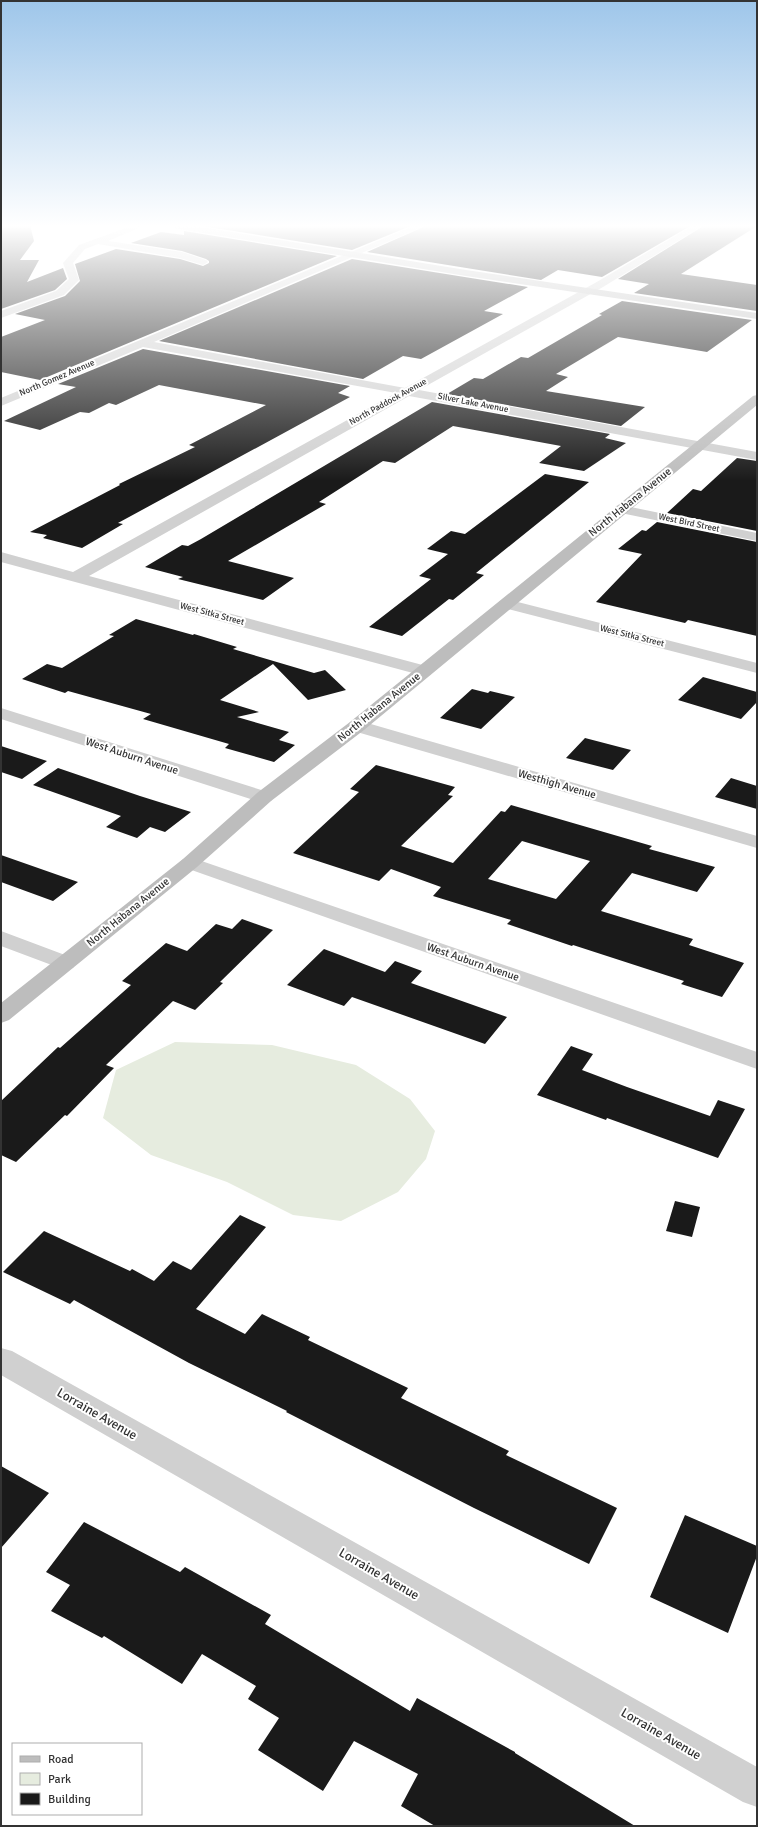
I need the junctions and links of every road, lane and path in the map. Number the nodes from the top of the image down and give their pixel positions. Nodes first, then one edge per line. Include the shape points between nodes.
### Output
1 (14, 310) edge
2 (217, 310) edge
3 (553, 310) edge
4 (723, 310) edge
5 (1, 315) edge
6 (757, 316) edge
7 (141, 342) junction
8 (407, 391) junction
9 (757, 399) edge
10 (1, 402) edge
11 (698, 446) junction
12 (757, 456) edge
13 (620, 509) junction
14 (757, 537) edge
15 (1, 557) edge
16 (74, 577) junction
17 (506, 604) junction
18 (757, 668) edge
19 (424, 670) junction
20 (1, 713) edge
21 (357, 726) junction
22 (264, 797) junction
23 (757, 842) edge
24 (190, 862) junction
25 (1, 938) edge
26 (64, 962) junction
27 (1, 1015) edge
28 (757, 1061) edge
29 (1, 1360) edge
30 (757, 1788) edge

1 - 5 street
2 - 7 street, North Gomez Avenue
3 - 8 street, North Paddock Avenue
4 - 6 main road
7 - 8 street, Silver Lake Avenue
7 - 10 street, North Gomez Avenue
8 - 11 street, Silver Lake Avenue
8 - 16 street, North Paddock Avenue
9 - 11 main road, North Habana Avenue
11 - 12 street, Silver Lake Avenue
11 - 13 main road, North Habana Avenue
13 - 14 street, West Bird Street
13 - 17 main road, North Habana Avenue
15 - 16 street, West Sitka Street
16 - 19 street, West Sitka Street
17 - 18 street, West Sitka Street
17 - 19 main road, North Habana Avenue
19 - 21 main road, North Habana Avenue
20 - 22 street, West Auburn Avenue
21 - 22 main road, North Habana Avenue
21 - 23 street, Westhigh Avenue
22 - 24 main road, North Habana Avenue
24 - 26 main road, North Habana Avenue
24 - 28 street, West Auburn Avenue
25 - 26 street
26 - 27 main road, North Habana Avenue
29 - 30 street, Lorraine Avenue

